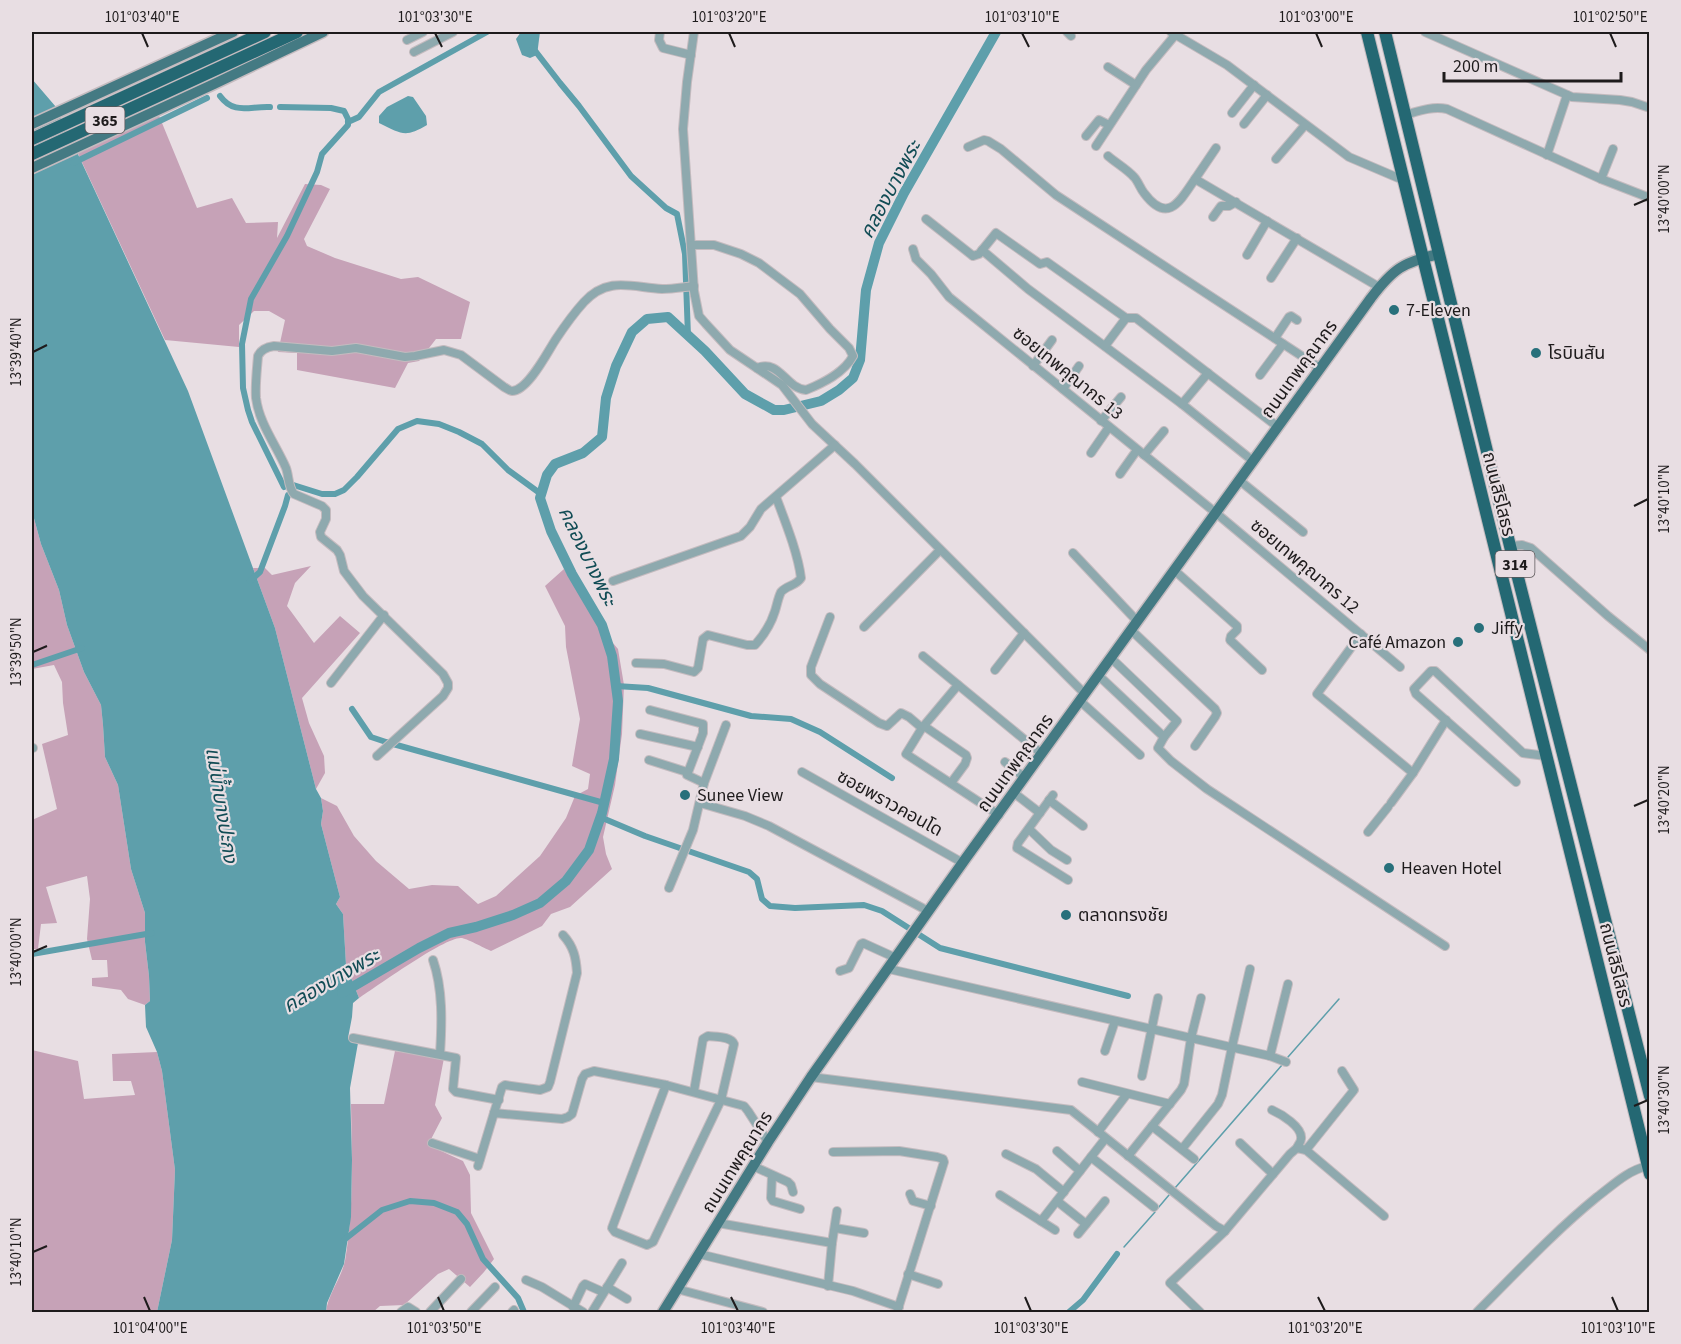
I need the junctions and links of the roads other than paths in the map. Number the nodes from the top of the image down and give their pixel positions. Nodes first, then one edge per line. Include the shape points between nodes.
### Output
1 (233, 32) edge
2 (265, 32) edge
3 (297, 32) edge
4 (323, 32) edge
5 (423, 32) edge
6 (453, 32) edge
7 (660, 32) edge
8 (694, 32) edge
9 (1367, 32) edge
10 (1385, 32) edge
11 (1425, 32) edge
12 (1174, 33) edge
13 (407, 40) dead end
14 (414, 52) dead end
15 (690, 55) junction
16 (1108, 67) dead end
17 (1136, 85) junction
18 (1254, 85) junction
19 (180, 93) junction
20 (1267, 95) junction
21 (1567, 95) junction
22 (1650, 108) edge
23 (1232, 113) dead end
24 (1405, 115) junction
25 (32, 124) edge
26 (1244, 124) dead end
27 (1109, 125) junction
28 (1305, 125) junction
29 (1086, 136) dead end
30 (32, 139) edge
31 (1096, 146) dead end
32 (968, 147) dead end
33 (1216, 148) dead end
34 (1613, 149) dead end
35 (32, 154) edge
36 (1547, 155) junction
37 (1108, 156) dead end
38 (1276, 159) dead end
39 (32, 168) edge
40 (1195, 179) junction
41 (1600, 179) junction
42 (1403, 180) junction
43 (1650, 198) edge
44 (1236, 202) junction
45 (1213, 217) dead end
46 (926, 219) dead end
47 (1267, 221) junction
48 (1297, 238) junction
49 (692, 245) junction
50 (913, 249) dead end
51 (982, 250) junction
52 (1439, 254) junction
53 (1247, 255) dead end
54 (1422, 257) junction
55 (1271, 278) dead end
56 (694, 286) junction
57 (1379, 287) junction
58 (1126, 318) junction
59 (1297, 320) dead end
60 (1275, 338) junction
61 (1052, 340) dead end
62 (1283, 344) junction
63 (1106, 346) junction
64 (1033, 366) junction
65 (1079, 366) dead end
66 (757, 368) junction
67 (1320, 368) junction
68 (1208, 373) junction
69 (1260, 375) dead end
70 (1063, 389) junction
71 (1121, 397) dead end
72 (1182, 404) junction
73 (1101, 421) junction
74 (1109, 427) junction
75 (1278, 427) junction
76 (1164, 430) dead end
77 (835, 445) junction
78 (1141, 452) junction
79 (1091, 453) dead end
80 (1253, 461) junction
81 (1120, 474) dead end
82 (1239, 480) junction
83 (776, 496) junction
84 (1216, 513) junction
85 (1303, 532) dead end
86 (1510, 546) junction
87 (940, 550) junction
88 (1072, 553) dead end
89 (1174, 570) junction
90 (613, 581) dead end
91 (384, 615) junction
92 (830, 618) dead end
93 (1134, 626) junction
94 (864, 627) dead end
95 (1024, 633) junction
96 (1360, 634) junction
97 (1650, 650) edge
98 (923, 656) dead end
99 (1111, 658) junction
100 (636, 663) dead end
101 (1400, 667) dead end
102 (995, 670) dead end
103 (1262, 670) dead end
104 (1098, 675) junction
105 (331, 683) dead end
106 (958, 685) junction
107 (1082, 697) junction
108 (650, 710) dead end
109 (1446, 720) junction
110 (726, 725) dead end
111 (923, 727) junction
112 (640, 734) dead end
113 (1164, 736) junction
114 (1195, 746) dead end
115 (698, 747) junction
116 (1042, 754) junction
117 (1140, 755) dead end
118 (377, 756) dead end
119 (1546, 756) junction
120 (649, 760) dead end
121 (1005, 762) dead end
122 (687, 772) junction
123 (802, 772) dead end
124 (1413, 773) junction
125 (1025, 778) junction
126 (1516, 782) dead end
127 (704, 783) junction
128 (951, 783) junction
129 (1014, 793) junction
130 (700, 803) junction
131 (1040, 813) junction
132 (999, 815) junction
133 (1083, 826) dead end
134 (1029, 829) junction
135 (1368, 832) dead end
136 (1067, 860) dead end
137 (963, 863) junction
138 (1068, 880) dead end
139 (669, 888) dead end
140 (928, 911) junction
141 (563, 935) dead end
142 (1445, 945) dead end
143 (896, 958) junction
144 (433, 960) dead end
145 (889, 969) junction
146 (1250, 969) dead end
147 (840, 971) dead end
148 (1288, 984) dead end
149 (1158, 998) dead end
150 (1200, 998) dead end
151 (1630, 1018) junction
152 (1115, 1021) junction
153 (1612, 1023) junction
154 (1152, 1029) junction
155 (353, 1038) dead end
156 (1191, 1038) junction
157 (1232, 1047) junction
158 (1105, 1051) dead end
159 (440, 1054) junction
160 (1270, 1056) junction
161 (1286, 1062) dead end
162 (1341, 1071) dead end
163 (1142, 1076) dead end
164 (811, 1077) junction
165 (1082, 1082) dead end
166 (666, 1085) junction
167 (694, 1092) junction
168 (1126, 1094) junction
169 (1650, 1096) edge
170 (499, 1100) junction
171 (722, 1100) junction
172 (1170, 1104) junction
173 (1272, 1110) dead end
174 (494, 1113) junction
175 (1152, 1126) junction
176 (1098, 1132) junction
177 (1106, 1139) junction
178 (768, 1142) junction
179 (432, 1143) dead end
180 (1240, 1143) dead end
181 (1182, 1149) junction
182 (1301, 1149) junction
183 (1057, 1151) dead end
184 (832, 1152) dead end
185 (1006, 1154) dead end
186 (1128, 1156) junction
187 (1091, 1157) junction
188 (1194, 1159) dead end
189 (753, 1166) junction
190 (1648, 1170) edge
191 (1080, 1171) junction
192 (1273, 1174) junction
193 (772, 1176) junction
194 (793, 1192) dead end
195 (1064, 1192) junction
196 (910, 1194) dead end
197 (1000, 1196) dead end
198 (1057, 1201) junction
199 (1106, 1201) dead end
200 (931, 1206) junction
201 (1154, 1207) dead end
202 (800, 1209) dead end
203 (837, 1211) dead end
204 (1384, 1216) dead end
205 (1041, 1221) junction
206 (718, 1223) junction
207 (1086, 1224) junction
208 (835, 1227) junction
209 (1055, 1230) dead end
210 (1225, 1231) junction
211 (864, 1233) dead end
212 (1078, 1234) dead end
213 (832, 1243) junction
214 (699, 1254) junction
215 (622, 1263) dead end
216 (908, 1274) junction
217 (460, 1279) dead end
218 (526, 1280) dead end
219 (938, 1284) dead end
220 (828, 1286) junction
221 (495, 1287) dead end
222 (677, 1289) junction
223 (605, 1290) junction
224 (627, 1299) dead end
225 (573, 1306) junction
226 (898, 1310) edge
227 (401, 1312) edge
228 (416, 1312) edge
229 (430, 1312) edge
230 (471, 1312) edge
231 (583, 1312) edge
232 (592, 1312) edge
233 (663, 1312) edge
234 (763, 1312) edge
235 (1200, 1312) edge
236 (1477, 1312) edge

1 - 25 main road, 365
2 - 30 highway, 365
3 - 19 highway, 365
4 - 19 main road, 365
5 - 13 street
6 - 14 street
7 - 15 street via 663,48
8 - 15 street
9 - 42 highway, ถนนสิริโสธร / 314
10 - 24 highway, ถนนสิริโสธร / 314
11 - 21 street
12 - 17 street
12 - 18 street
15 - 49 street via 683,129
16 - 17 street
17 - 27 street
18 - 20 street
18 - 23 street
19 - 35 highway, 365
19 - 39 main road, 365
20 - 26 street
20 - 28 street
21 - 22 street via 1626,101
21 - 36 street
24 - 36 street via 1446,109
24 - 52 highway, ถนนสิริโสธร / 314
27 - 29 street via 1099,120
27 - 31 street
28 - 38 street
28 - 42 street via 1349,157
32 - 60 street via 984,140 1001,149 1056,195
33 - 40 street
34 - 41 street
36 - 41 street
37 - 40 street via 1133,176 1150,201 1164,208 1179,202
40 - 44 street
41 - 43 street
42 - 54 highway, ถนนสิริโสธร / 314
44 - 45 street via 1221,206
44 - 47 street
46 - 51 street via 970,255
47 - 48 street
47 - 53 street
48 - 55 street
48 - 57 street
49 - 56 street
49 - 66 street via 714,245 759,263 800,294 853,356 834,376 806,390 768,365
50 - 64 street, ซอยเทพคุณากร 13 via 919,264 949,297
51 - 58 street via 993,234 999,234 1038,263 1047,262
51 - 63 street
52 - 54 main road, ถนนเทพคุณากร
52 - 86 highway, ถนนสิริโสธร / 314
54 - 57 main road, ถนนเทพคุณากร via 1404,264
54 - 119 highway, ถนนสิริโสธร / 314
56 - 66 street via 699,316 730,350
56 - 91 street via 666,289 617,284 597,290 556,339 543,363 524,384 511,391 461,355 444,350 405,357 356,348 332,351 276,346 260,352 256,396 294,494 326,510 321,537 337,550 349,578 363,596
57 - 67 main road, ถนนเทพคุณากร
58 - 63 street
58 - 68 street via 1136,318
59 - 60 street via 1289,317
60 - 62 street
61 - 64 street
62 - 67 street
62 - 69 street
63 - 72 street
64 - 70 street, ซอยเทพคุณากร 13
65 - 70 street
66 - 77 street via 782,385 812,424
67 - 75 main road, ถนนเทพคุณากร
68 - 72 street
68 - 75 street
70 - 73 street, ซอยเทพคุณากร 13
71 - 73 street
72 - 80 street
73 - 74 street, ซอยเทพคุณากร 13
74 - 78 street, ซอยเทพคุณากร 13
74 - 79 street
75 - 80 main road, ถนนเทพคุณากร
76 - 78 street
77 - 83 street
77 - 87 street
78 - 81 street
78 - 84 street, ซอยเทพคุณากร 13
80 - 82 main road, ถนนเทพคุณากร
82 - 84 main road, ถนนเทพคุณากร
82 - 85 street
83 - 90 street via 736,539
83 - 100 street via 801,578 781,592 759,641 751,645 708,635 703,639 694,672 664,664
84 - 89 main road, ถนนเทพคุณากร
84 - 96 street, ซอยเทพคุณากร 12
86 - 97 street via 1531,548
86 - 151 highway, ถนนสิริโสธร / 314
87 - 94 street
87 - 95 street
88 - 93 street
89 - 93 main road, ถนนเทพคุณากร
89 - 103 street via 1237,626 1230,640
91 - 105 street
91 - 118 street via 437,667 448,688
92 - 111 street via 811,675 879,723 887,726 901,713
93 - 99 main road, ถนนเทพคุณากร
93 - 114 street via 1215,709 1215,717
95 - 102 street
95 - 107 street
96 - 101 street, ซอยเทพคุณากร 12
96 - 124 street via 1317,694
98 - 106 street
99 - 104 main road, ถนนเทพคุณากร
99 - 113 street via 1176,719
104 - 107 main road, ถนนเทพคุณากร
104 - 113 street
106 - 111 street
106 - 116 street
107 - 116 main road, ถนนเทพคุณากร
107 - 117 street
108 - 115 street via 703,724
109 - 119 street via 1414,692 1433,670 1522,753
109 - 124 street
109 - 126 street
110 - 127 street
111 - 128 street via 966,755 965,764
111 - 128 street via 906,754
112 - 115 street
113 - 142 street via 1160,751 1207,789
115 - 122 street
116 - 125 main road, ถนนเทพคุณากร
119 - 153 highway, ถนนสิริโสธร / 314
120 - 122 street
121 - 125 street
122 - 127 street via 689,777
123 - 137 street, ซอยพราวคอนโด
124 - 135 street
125 - 129 main road, ถนนเทพคุณากร
127 - 130 street
128 - 132 street
129 - 131 street
129 - 132 main road, ถนนเทพคุณากร
130 - 139 street
130 - 140 street via 769,826
131 - 133 street via 1051,798
131 - 134 street
132 - 137 main road, ถนนเทพคุณากร
134 - 136 street
134 - 138 street via 1018,849
137 - 140 main road, ถนนเทพคุณากร
140 - 143 main road, ถนนเทพคุณากร
141 - 170 street via 574,951 577,973 550,1082 540,1090 505,1085
143 - 145 main road, ถนนเทพคุณากร
143 - 147 street via 863,943 849,969
144 - 159 street via 440,997
145 - 152 street
145 - 164 main road, ถนนเทพคุณากร
146 - 157 street
148 - 160 street
149 - 154 street
150 - 156 street
151 - 153 highway
151 - 169 highway, ถนนสิริโสธร / 314
152 - 154 street
152 - 158 street
153 - 190 highway, ถนนสิริโสธร / 314
154 - 156 street
154 - 163 street
155 - 159 street
156 - 157 street
156 - 172 street via 1184,1084
157 - 160 street
157 - 181 street via 1218,1104
159 - 170 street via 456,1058 456,1092
160 - 161 street
162 - 182 street via 1354,1089
164 - 176 street via 1065,1108
164 - 178 main road, ถนนเทพคุณากร
165 - 168 street
166 - 167 street
166 - 171 street via 612,1228 647,1245 653,1242
166 - 174 street via 594,1071 582,1079 568,1117
167 - 171 street
167 - 171 street via 703,1039 708,1035 730,1039 734,1044
168 - 172 street
168 - 176 street
170 - 174 street
171 - 178 street via 746,1107
172 - 175 street
173 - 182 street via 1299,1131
174 - 179 street via 479,1163
175 - 181 street
175 - 186 street
176 - 177 street
177 - 186 street
177 - 187 street
178 - 189 main road, ถนนเทพคุณากร
180 - 192 street
181 - 188 street
182 - 192 street
182 - 204 street
183 - 191 street
184 - 200 street via 899,1151 942,1158
185 - 195 street via 1036,1169
186 - 210 street
187 - 191 street
187 - 201 street
189 - 193 street
189 - 206 main road, ถนนเทพคุณากร
190 - 236 street via 1635,1169 1579,1212
191 - 195 street
192 - 210 street
193 - 194 street via 791,1185
193 - 202 street via 773,1201
195 - 198 street
196 - 200 street via 913,1201
197 - 205 street
198 - 205 street
198 - 207 street
199 - 207 street
200 - 216 street
203 - 208 street
205 - 209 street
206 - 213 street
206 - 214 main road, ถนนเทพคุณากร
207 - 212 street
208 - 211 street
208 - 213 street
210 - 235 street via 1170,1283
213 - 220 street
214 - 220 street
214 - 222 main road, ถนนเทพคุณากร
215 - 223 street
216 - 219 street
216 - 226 street
217 - 229 street
218 - 225 street
220 - 226 street via 874,1297
221 - 230 street
222 - 233 main road, ถนนเทพคุณากร
222 - 234 street
223 - 224 street
223 - 225 street via 585,1284
223 - 232 street
225 - 231 street
227 - 228 street via 408,1307

